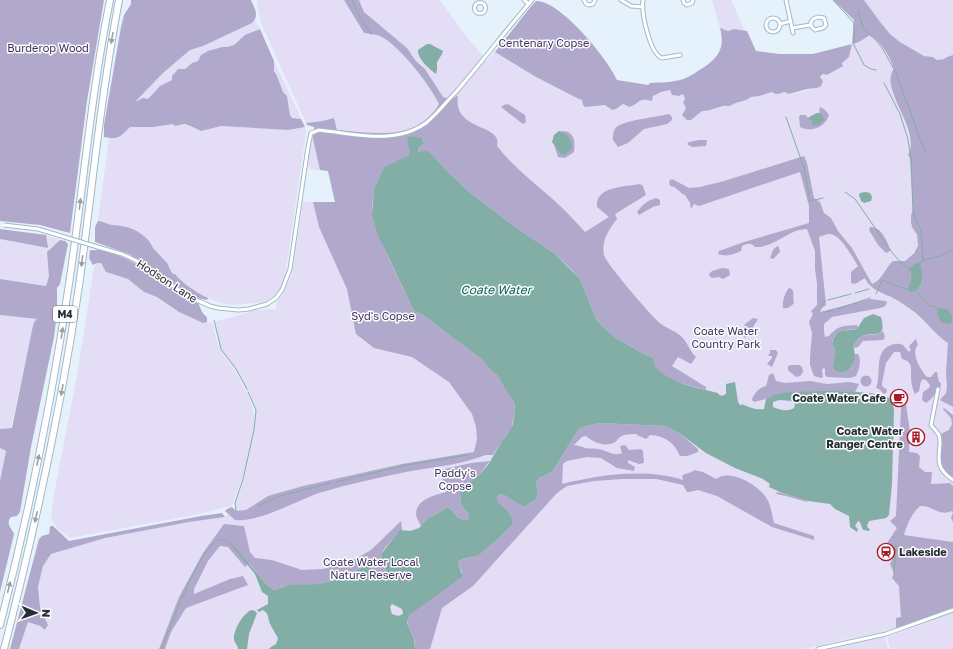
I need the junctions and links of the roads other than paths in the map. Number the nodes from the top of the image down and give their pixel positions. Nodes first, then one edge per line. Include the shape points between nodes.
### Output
1 (110, 0) edge
2 (119, 0) edge
3 (487, 0) edge
4 (524, 0) edge
5 (532, 0) edge
6 (584, 0) edge
7 (595, 0) edge
8 (621, 0) edge
9 (643, 0) edge
10 (683, 0) edge
11 (693, 0) edge
12 (786, 0) edge
13 (484, 4) dead end
14 (529, 4) junction
15 (642, 7) junction
16 (791, 21) junction
17 (780, 24) junction
18 (810, 25) junction
19 (792, 28) junction
20 (793, 33) dead end
21 (674, 52) dead end
22 (680, 55) dead end
23 (675, 56) junction
24 (2, 225) edge
25 (938, 389) dead end
26 (953, 480) edge
27 (953, 610) edge
28 (0, 625) edge
29 (4, 649) edge
30 (818, 649) edge

28 -> 1 highway, M4 via 28,507 52,388 72,269 94,92
2 -> 29 highway, M4 via 103,95 79,285 62,390 52,446
3 - 13 street
4 - 14 street
5 - 14 street
6 - 7 street via 589,5
8 - 15 street via 631,6
9 - 15 street
10 - 11 street via 689,5
12 - 16 street
14 - 24 street, Hodson Lane, bridge via 472,73 420,127 400,134 383,136 319,130 311,132 288,278 279,294 267,304 232,310 203,304 122,254 38,229
15 - 23 street via 656,54 662,58
16 - 17 street
16 - 19 street
17 - 17 street via 775,19 766,23 770,31 776,31
18 - 18 street via 813,19 825,19 826,24 823,28 816,30
18 - 19 street
19 - 20 street
21 - 23 street
22 - 23 street
25 - 26 street via 931,425 939,435 940,468
27 - 30 street via 886,634

